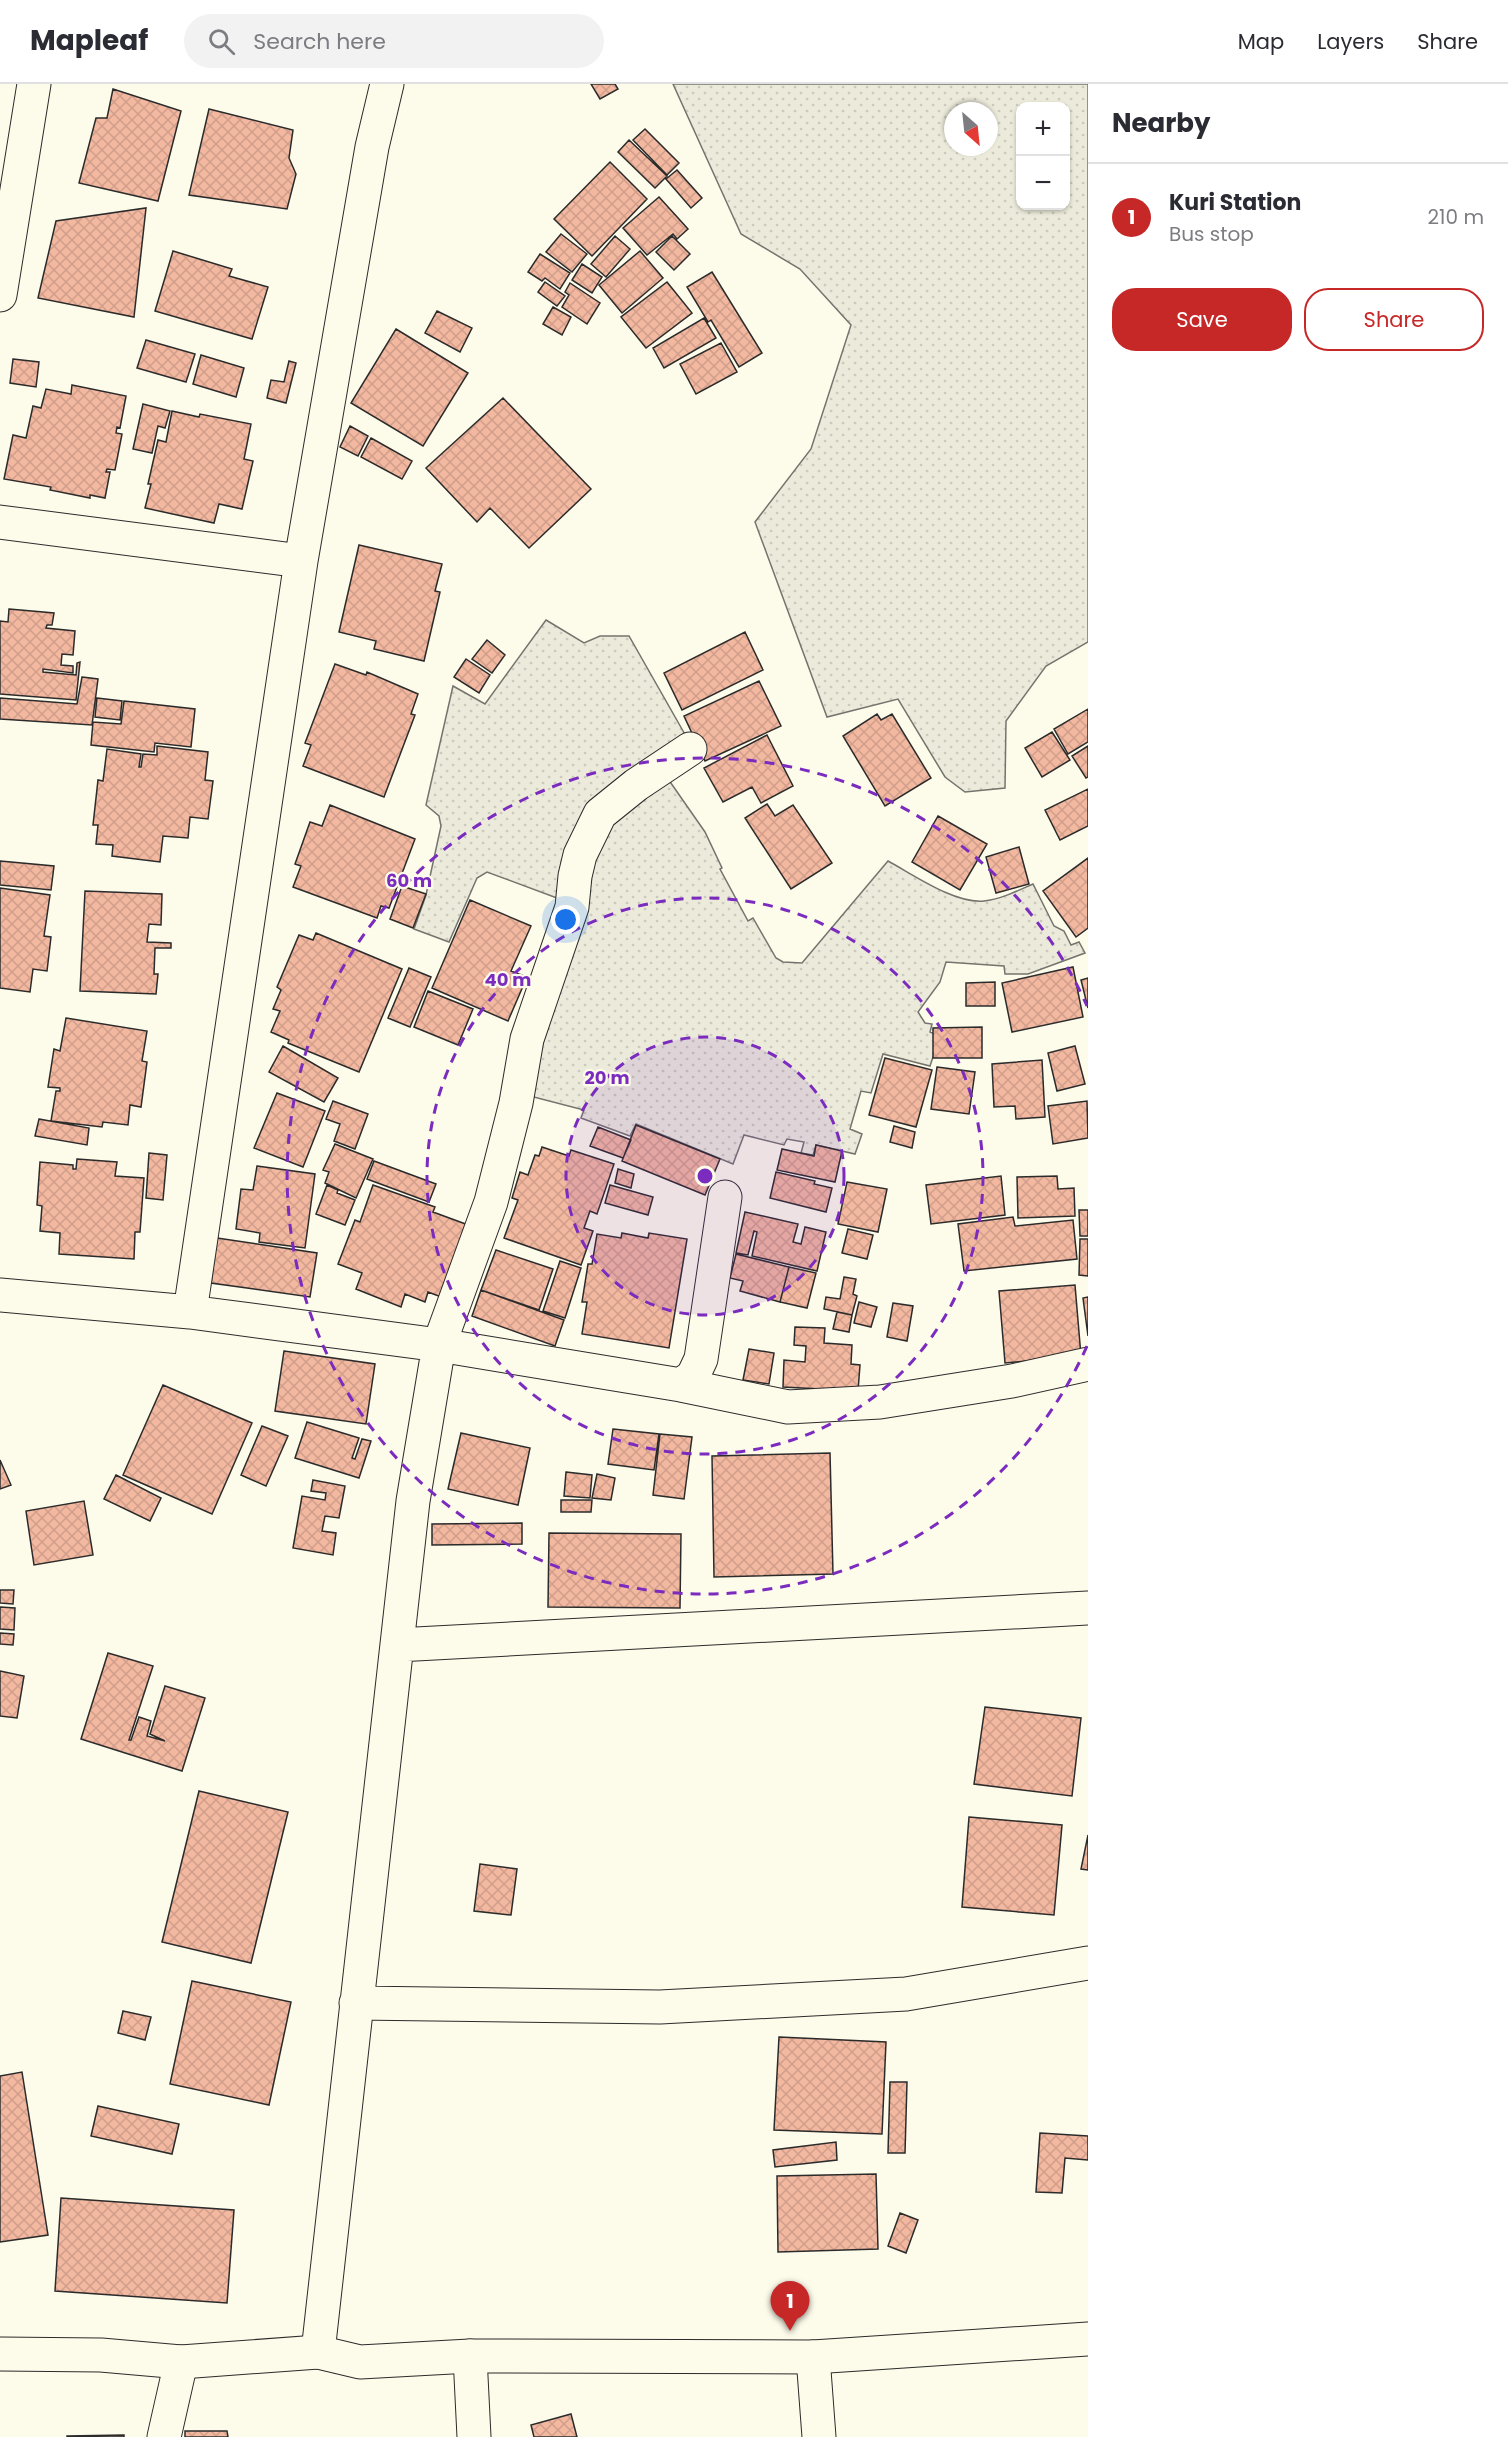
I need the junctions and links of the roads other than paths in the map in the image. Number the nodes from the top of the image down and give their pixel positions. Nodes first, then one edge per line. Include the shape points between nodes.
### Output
1 (34, 84) edge
2 (387, 84) edge
3 (2, 276) edge
4 (0, 522) edge
5 (301, 561) junction
6 (690, 749) dead end
7 (725, 1197) dead end
8 (0, 1295) edge
9 (190, 1312) junction
10 (439, 1345) junction
11 (1088, 1364) edge
12 (681, 1385) junction
13 (1088, 1608) edge
14 (397, 1645) junction
15 (1088, 1963) edge
16 (356, 2004) junction
17 (1088, 2339) edge
18 (318, 2352) junction
19 (0, 2354) edge
20 (470, 2356) junction
21 (813, 2357) junction
22 (181, 2362) junction
23 (164, 2437) edge
24 (474, 2437) edge
25 (819, 2437) edge

1 - 3 street
2 - 5 street via 372,147
4 - 5 street
5 - 9 street
6 - 10 street via 600,814 580,855 572,907 527,1039 516,1103 491,1202
7 - 12 street via 701,1359 693,1376
8 - 9 street
9 - 10 street
10 - 12 street
10 - 14 street via 413,1501
11 - 12 street via 880,1402 788,1407
13 - 14 street
14 - 16 street
15 - 16 street via 906,1994 660,2007
16 - 18 street
17 - 21 street
18 - 20 street via 360,2362
18 - 22 street
19 - 22 street via 101,2355
20 - 21 street
20 - 24 street
21 - 25 street
22 - 23 street

